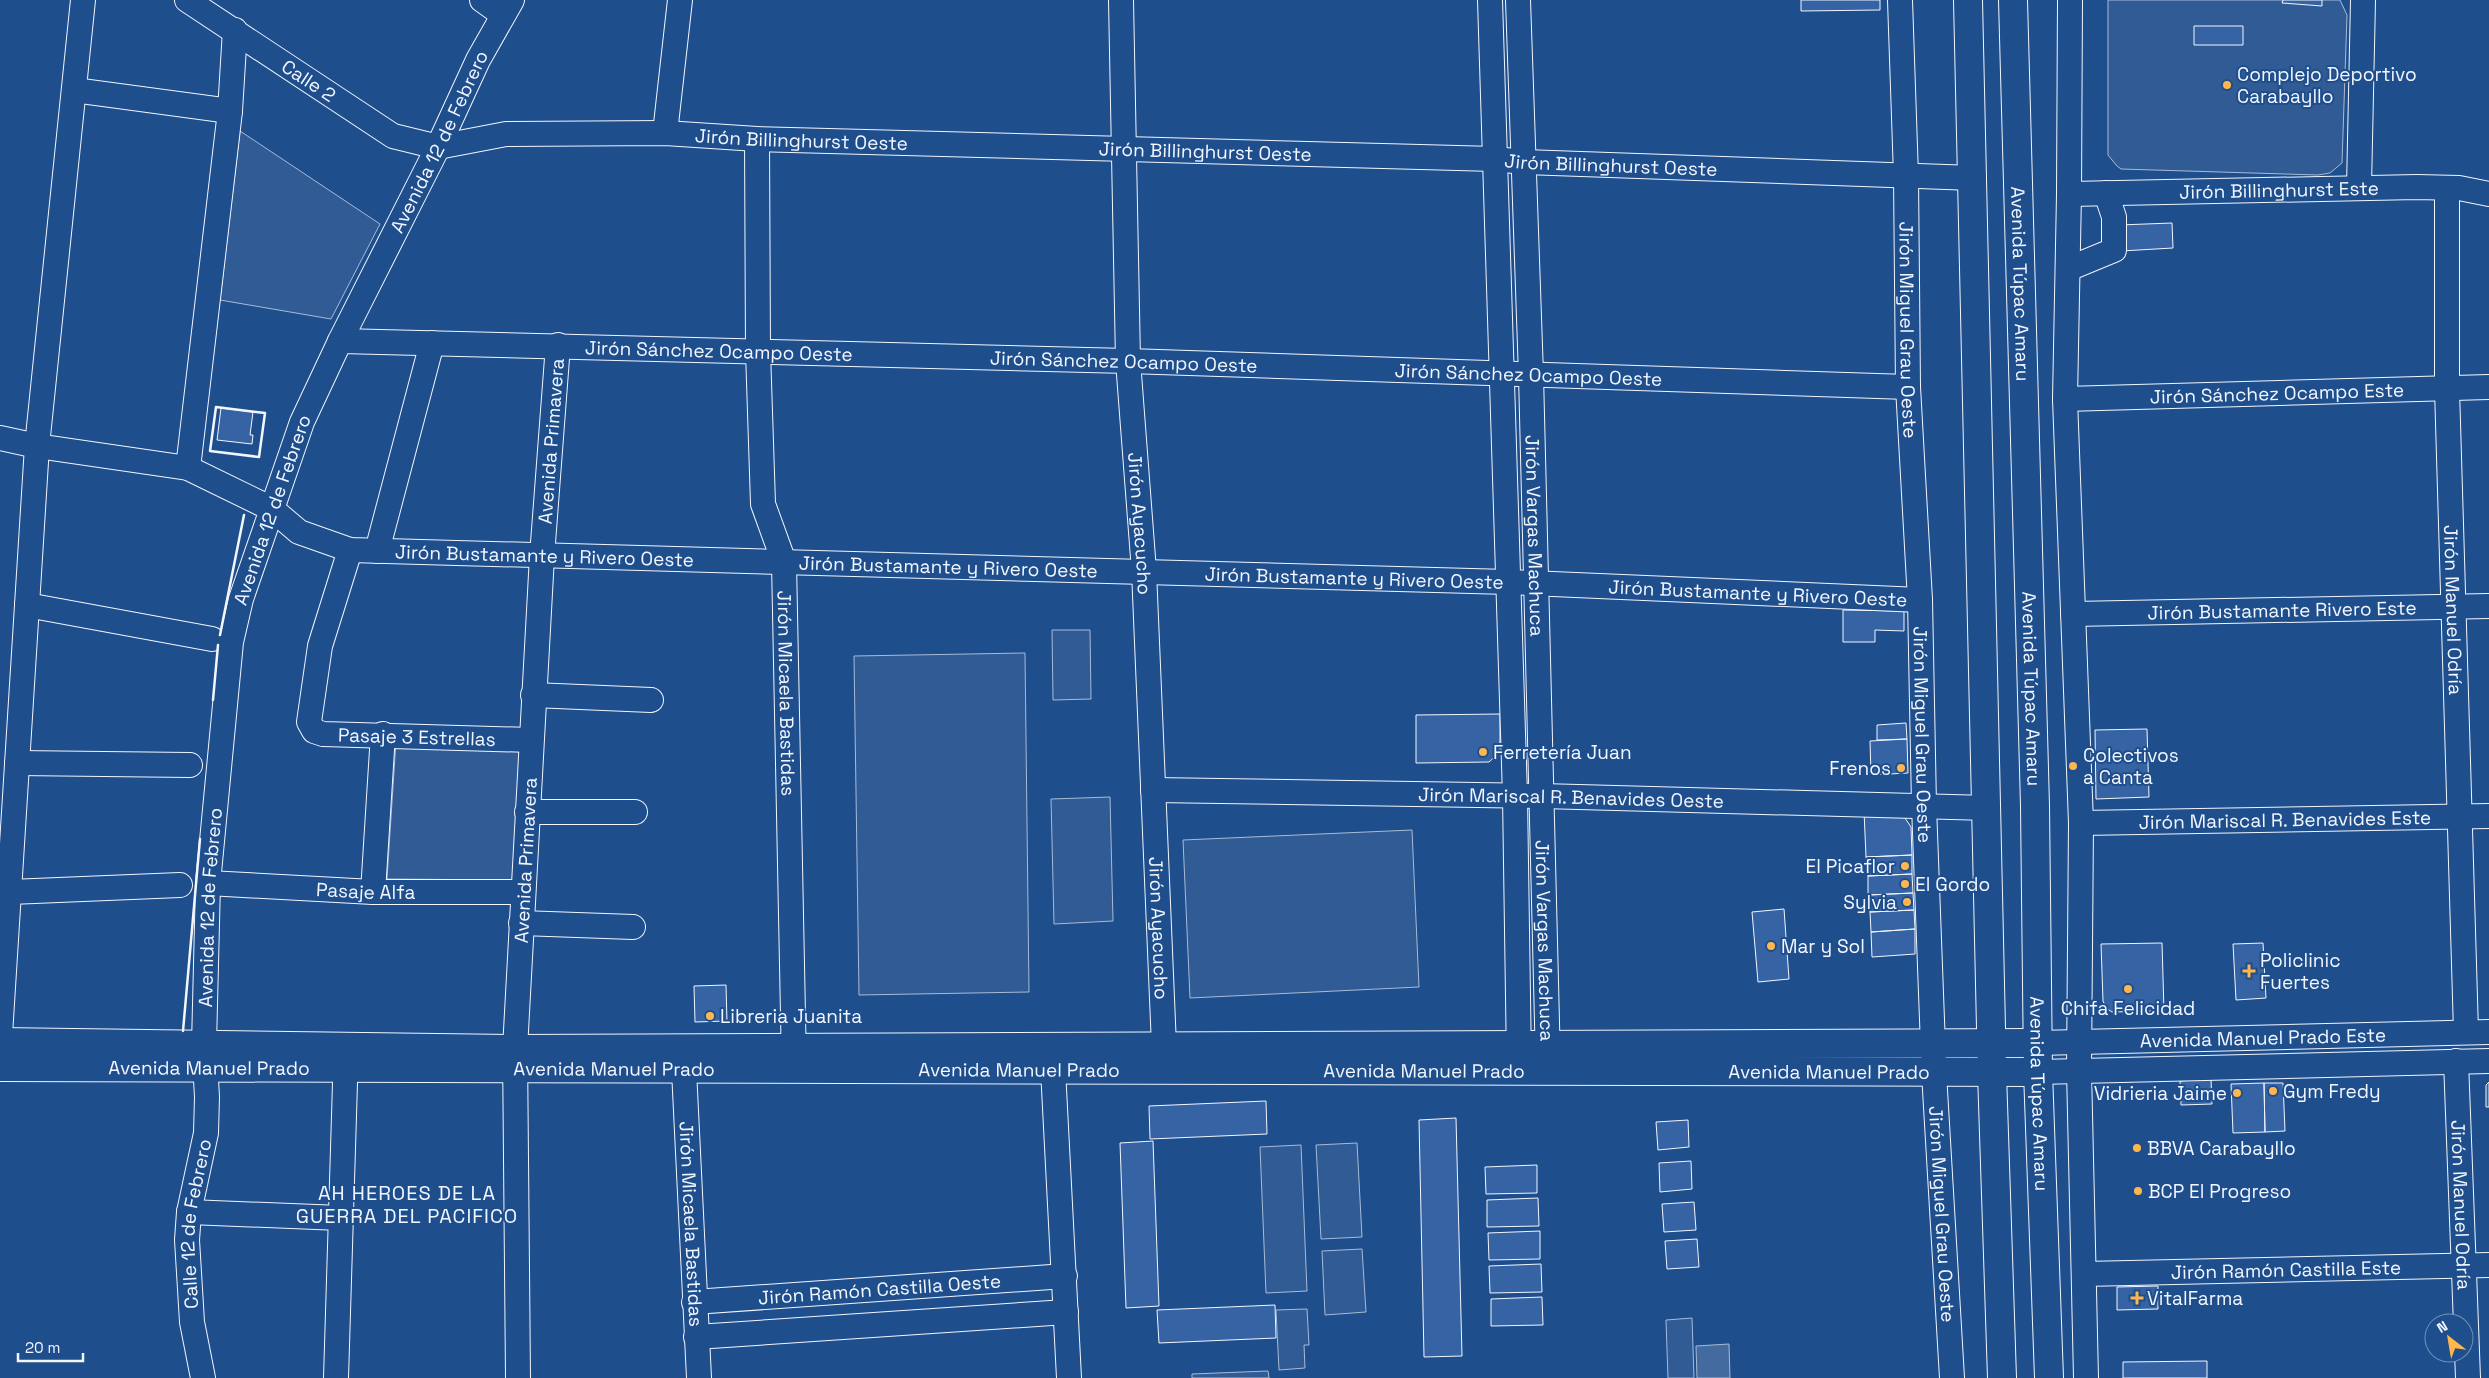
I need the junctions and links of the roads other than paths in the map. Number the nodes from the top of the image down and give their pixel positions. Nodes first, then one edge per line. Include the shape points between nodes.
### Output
1 (83, 0) edge
2 (187, 0) edge
3 (482, 0) edge
4 (680, 0) edge
5 (1121, 0) edge
6 (1490, 0) edge
7 (1518, 0) edge
8 (1900, 0) edge
9 (1968, 0) edge
10 (2012, 0) edge
11 (2070, 0) edge
12 (2363, 0) edge
13 (508, 7) edge
14 (235, 30) junction
15 (74, 90) junction
16 (230, 111) junction
17 (665, 133) junction
18 (757, 139) junction
19 (438, 147) junction
20 (1124, 150) junction
21 (1495, 159) junction
22 (1524, 162) junction
23 (1906, 176) junction
24 (1974, 178) junction
25 (2359, 187) junction
26 (2447, 188) junction
27 (2069, 194) junction
28 (2106, 194) junction
29 (2489, 194) edge
30 (2068, 269) junction
31 (340, 341) junction
32 (432, 342) junction
33 (558, 345) junction
34 (758, 351) junction
35 (1128, 361) junction
36 (1503, 374) junction
37 (1531, 375) junction
38 (2489, 387) edge
39 (1908, 388) junction
40 (2447, 389) junction
41 (2065, 399) junction
42 (0, 438) edge
43 (37, 446) junction
44 (188, 468) junction
45 (272, 508) junction
46 (350, 550) junction
47 (377, 550) junction
48 (542, 556) junction
49 (784, 562) junction
50 (1144, 571) junction
51 (1508, 582) junction
52 (1536, 583) junction
53 (1920, 600) junction
54 (26, 605) junction
55 (2489, 606) edge
56 (2454, 607) junction
57 (2073, 614) junction
58 (212, 639) dead end
59 (533, 695) junction
60 (651, 700) dead end
61 (383, 734) junction
62 (531, 740) junction
63 (17, 763) junction
64 (190, 765) dead end
65 (1153, 790) junction
66 (1514, 796) junction
67 (1542, 796) junction
68 (1924, 806) junction
69 (1988, 808) junction
70 (527, 812) junction
71 (635, 812) dead end
72 (2460, 816) junction
73 (2489, 816) edge
74 (2081, 823) junction
75 (208, 883) junction
76 (180, 885) dead end
77 (10, 892) junction
78 (373, 892) junction
79 (522, 892) junction
80 (521, 922) junction
81 (633, 927) dead end
82 (2478, 1032) edge
83 (0, 1036) edge
84 (0, 1042) edge
85 (2037, 1042) junction
86 (2080, 1042) junction
87 (1934, 1044) junction
88 (1992, 1044) junction
89 (1164, 1046) junction
90 (204, 1057) junction
91 (346, 1058) junction
92 (1519, 1058) junction
93 (1548, 1058) junction
94 (515, 1059) junction
95 (794, 1059) junction
96 (1052, 1059) junction
97 (2489, 1061) edge
98 (2456, 1062) junction
99 (0, 1067) edge
100 (684, 1070) junction
101 (2079, 1070) junction
102 (2038, 1072) junction
103 (1934, 1073) junction
104 (1992, 1073) junction
105 (189, 1212) junction
106 (341, 1218) junction
107 (2489, 1265) edge
108 (2463, 1266) junction
109 (2084, 1274) junction
110 (1065, 1276) junction
111 (694, 1302) junction
112 (1066, 1312) junction
113 (696, 1337) junction
114 (202, 1378) edge
115 (336, 1378) edge
116 (518, 1378) edge
117 (699, 1378) edge
118 (1069, 1378) edge
119 (1952, 1378) edge
120 (2002, 1378) edge
121 (2049, 1378) edge
122 (2086, 1378) edge
123 (2468, 1378) edge

1 - 15 street
2 - 14 street, Calle 2
3 - 13 street
4 - 17 street
5 - 20 street, Jirón Ayacucho
6 - 21 street, Jirón Vargas Machuca
7 - 22 street, Jirón Vargas Machuca
8 - 23 street, Jirón Miguel Grau Oeste
9 - 24 main road
10 - 85 main road, Avenida Túpac Amaru via 2035,806
11 - 27 street, Avenida Túpac Amaru
12 - 25 street
13 - 19 street, Avenida 12 de Febrero via 478,60
14 - 16 street
14 - 19 street, Calle 2 via 392,136
15 - 16 street
15 - 43 street
16 - 44 street
17 - 18 street, Jirón Billinghurst Oeste
17 - 19 street, Jirón Billinghurst Oeste via 506,134
18 - 20 street, Jirón Billinghurst Oeste
18 - 34 street, Jirón Micaela Bastidas
19 - 31 street, Avenida 12 de Febrero
20 - 21 street, Jirón Billinghurst Oeste
20 - 35 street, Jirón Ayacucho
21 - 22 street, Jirón Billinghurst Oeste
21 - 36 street, Jirón Vargas Machuca
22 - 23 street, Jirón Billinghurst Oeste
22 - 37 street, Jirón Vargas Machuca
23 - 24 street, Jirón Billinghurst Oeste
23 - 39 street, Jirón Miguel Grau Oeste
24 - 69 main road
25 - 26 street, Jirón Billinghurst Este
25 - 28 street, Jirón Billinghurst Este
26 - 29 street, Jirón Billinghurst Este
26 - 40 street, Jirón Manuel Odría
27 - 28 street, Jirón Billinghurst Este
27 - 30 street, Avenida Túpac Amaru
28 - 30 street via 2114,217 2114,250
30 - 41 street, Avenida Túpac Amaru
31 - 32 street, Jirón Sánchez Ocampo Oeste
31 - 45 street, Avenida 12 de Febrero via 302,422
32 - 33 street, Jirón Sánchez Ocampo Oeste
32 - 47 street
33 - 34 street, Jirón Sánchez Ocampo Oeste
33 - 48 street, Avenida Primavera
34 - 35 street, Jirón Sánchez Ocampo Oeste
34 - 49 street, Jirón Micaela Bastidas via 763,504
35 - 36 street, Jirón Sánchez Ocampo Oeste
35 - 50 street, Jirón Ayacucho
36 - 37 street, Jirón Sánchez Ocampo Oeste
36 - 51 street, Jirón Vargas Machuca
37 - 39 street, Jirón Sánchez Ocampo Oeste
37 - 52 street, Jirón Vargas Machuca
38 - 40 street, Jirón Sánchez Ocampo Este
39 - 53 street, Jirón Miguel Grau Oeste
40 - 41 street, Jirón Sánchez Ocampo Este
40 - 56 street, Jirón Manuel Odría
41 - 57 street, Avenida Túpac Amaru
42 - 43 street, Jirón Bustamante y Rivero Oeste
43 - 44 street, Jirón Bustamante y Rivero Oeste
43 - 54 street
44 - 45 street, Jirón Bustamante y Rivero Oeste
45 - 46 street, Jirón Bustamante y Rivero Oeste via 299,532
45 - 75 street, Avenida 12 de Febrero via 230,642
46 - 47 street, Jirón Bustamante y Rivero Oeste
46 - 61 street, Pasaje 3 Estrellas via 320,646 309,722 314,731 323,734
47 - 48 street, Jirón Bustamante y Rivero Oeste
48 - 49 street, Jirón Bustamante y Rivero Oeste
48 - 59 street, Avenida Primavera
49 - 50 street, Jirón Bustamante y Rivero Oeste
49 - 95 street, Jirón Micaela Bastidas
50 - 51 street, Jirón Bustamante y Rivero Oeste
50 - 65 street, Jirón Ayacucho
51 - 52 street, Jirón Bustamante y Rivero Oeste
51 - 66 street, Jirón Vargas Machuca
52 - 53 street, Jirón Bustamante y Rivero Oeste
52 - 67 street, Jirón Vargas Machuca
53 - 68 street, Jirón Miguel Grau Oeste
54 - 58 street
54 - 63 street
55 - 56 street, Jirón Bustamante Rivero Este
56 - 57 street, Jirón Bustamante Rivero Este
56 - 72 street, Jirón Manuel Odría
57 - 74 street, Avenida Túpac Amaru
59 - 60 street
59 - 62 street, Avenida Primavera
61 - 62 street, Pasaje 3 Estrellas
61 - 78 street
62 - 70 street, Avenida Primavera
63 - 64 street
63 - 77 street
65 - 66 street, Jirón Mariscal R. Benavides Oeste
65 - 89 street, Jirón Ayacucho
66 - 67 street, Jirón Mariscal R. Benavides Oeste
66 - 92 street, Jirón Vargas Machuca
67 - 68 street, Jirón Mariscal R. Benavides Oeste
67 - 93 street, Jirón Vargas Machuca
68 - 69 street, Jirón Mariscal R. Benavides Oeste
68 - 87 street, Jirón Miguel Grau Oeste
69 - 88 main road
70 - 71 street
70 - 79 street, Avenida Primavera
72 - 73 street, Jirón Mariscal R. Benavides Este
72 - 74 street, Jirón Mariscal R. Benavides Este
72 - 82 street, Jirón Manuel Odría
74 - 86 street, Avenida Túpac Amaru
75 - 78 street, Pasaje Alfa
75 - 90 street, Avenida 12 de Febrero
76 - 77 street
77 - 83 street
78 - 79 street, Pasaje Alfa
79 - 80 street, Avenida Primavera
80 - 81 street
80 - 94 street, Avenida Primavera
82 - 86 street, Avenida Manuel Prado Este
84 - 90 main road, Avenida Manuel Prado
85 - 86 street, Avenida Manuel Prado Este
85 - 88 main road, Avenida Manuel Prado
85 - 102 main road, Avenida Túpac Amaru
86 - 101 street, Avenida Túpac Amaru
87 - 88 main road, Avenida Manuel Prado
87 - 93 main road, Avenida Manuel Prado
87 - 103 street, Jirón Miguel Grau Oeste
88 - 104 main road
89 - 92 main road, Avenida Manuel Prado
89 - 96 main road, Avenida Manuel Prado
90 - 91 main road, Avenida Manuel Prado
90 - 99 main road, Avenida Manuel Prado
90 - 105 street, Calle 12 de Febrero via 206,1133
91 - 94 main road, Avenida Manuel Prado
91 - 106 street
92 - 93 main road, Avenida Manuel Prado
92 - 96 main road, Avenida Manuel Prado
93 - 103 main road, Avenida Manuel Prado
94 - 95 main road, Avenida Manuel Prado
94 - 100 main road, Avenida Manuel Prado
94 - 116 street, Avenida Primavera
95 - 96 main road, Avenida Manuel Prado
95 - 100 main road, Avenida Manuel Prado
96 - 110 street
97 - 98 street, Avenida Manuel Prado Este
98 - 101 street, Avenida Manuel Prado Este
98 - 108 street, Jirón Manuel Odría
100 - 111 street, Jirón Micaela Bastidas
101 - 102 street, Avenida Manuel Prado Este
101 - 109 street, Avenida Túpac Amaru
102 - 104 main road, Avenida Manuel Prado
102 - 121 main road, Avenida Túpac Amaru
103 - 104 main road, Avenida Manuel Prado
103 - 119 street, Jirón Miguel Grau Oeste
104 - 120 main road
105 - 106 street
105 - 114 street, Calle 12 de Febrero via 187,1240 192,1322
106 - 115 street
107 - 108 street, Jirón Ramón Castilla Este
108 - 109 street, Jirón Ramón Castilla Este
108 - 123 street, Jirón Manuel Odría
109 - 122 street, Avenida Túpac Amaru
110 - 111 street, Jirón Ramón Castilla Oeste
110 - 112 street
111 - 113 street, Jirón Micaela Bastidas
112 - 113 street, Jirón Ramón Castilla Oeste
112 - 118 street
113 - 117 street, Jirón Micaela Bastidas

